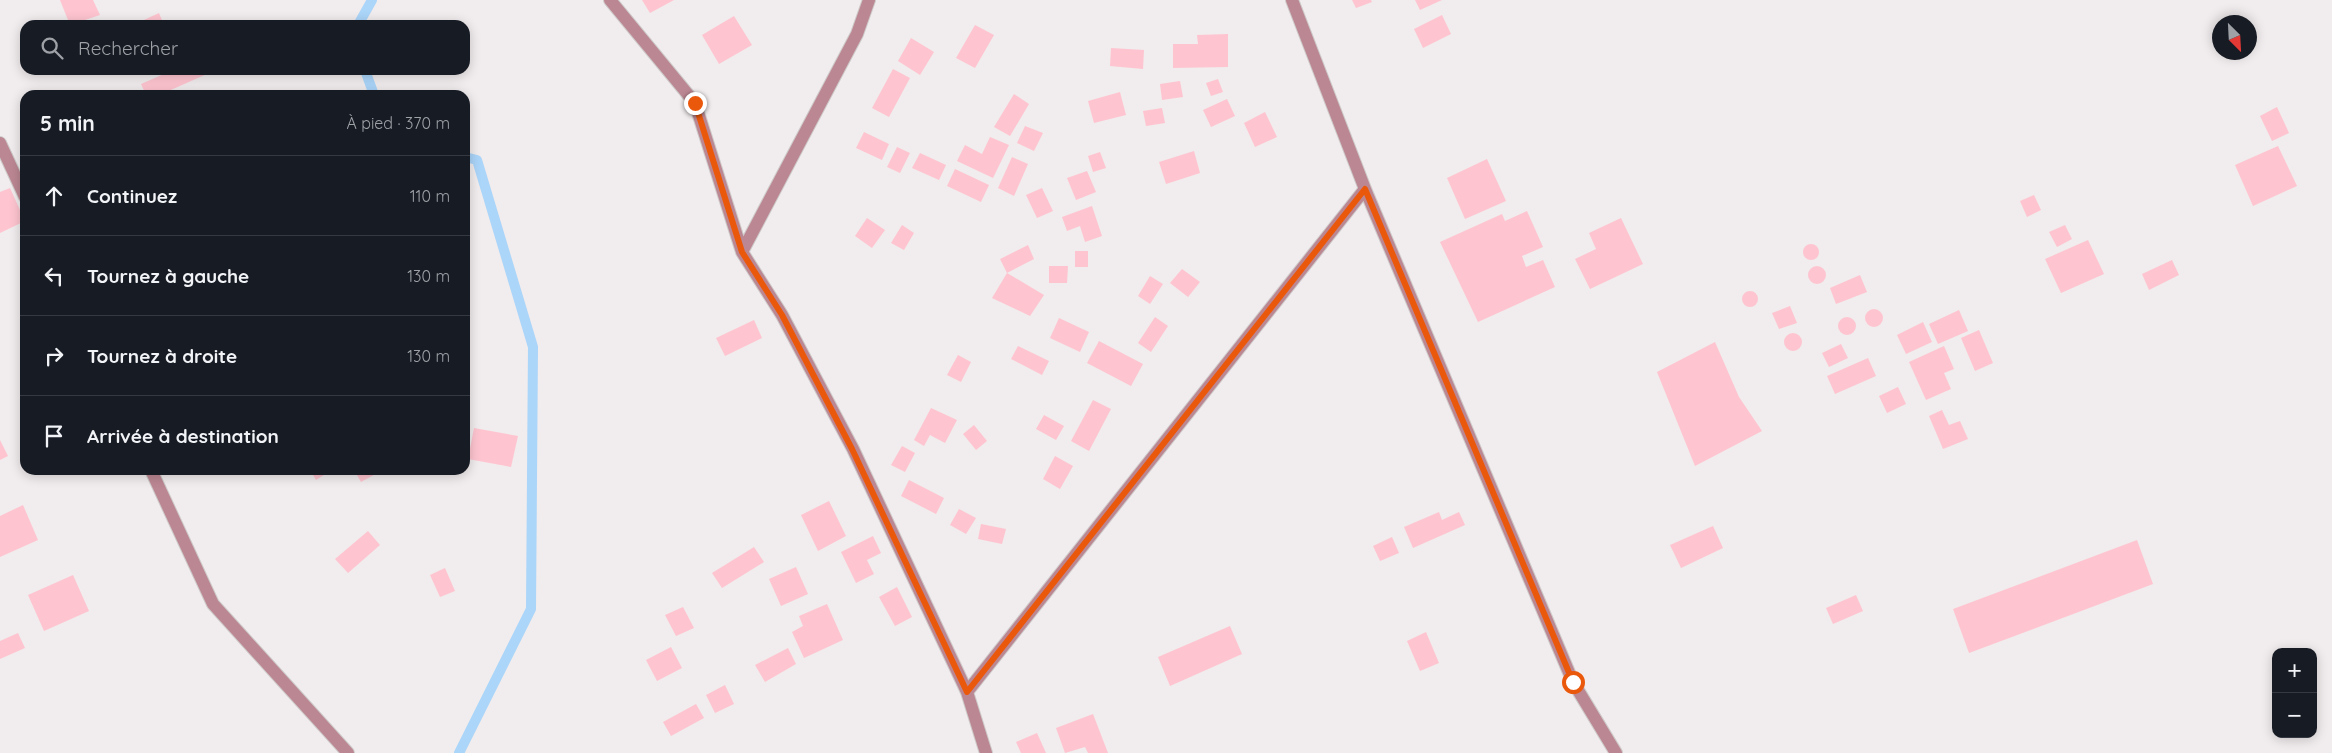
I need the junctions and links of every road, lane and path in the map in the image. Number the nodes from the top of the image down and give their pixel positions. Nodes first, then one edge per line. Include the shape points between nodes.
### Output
1 (610, 0) edge
2 (869, 0) edge
3 (1292, 0) edge
4 (0, 143) edge
5 (20, 186) edge
6 (1365, 189) junction
7 (742, 252) junction
8 (153, 475) edge
9 (967, 692) junction
10 (348, 753) edge
11 (986, 753) edge
12 (1616, 753) edge

1 - 7 street via 695,103
2 - 7 street via 857,34
3 - 6 street
4 - 5 street
6 - 9 street
6 - 12 street via 1573,682
7 - 9 street via 782,315 852,449
8 - 10 street via 212,604
9 - 11 street

